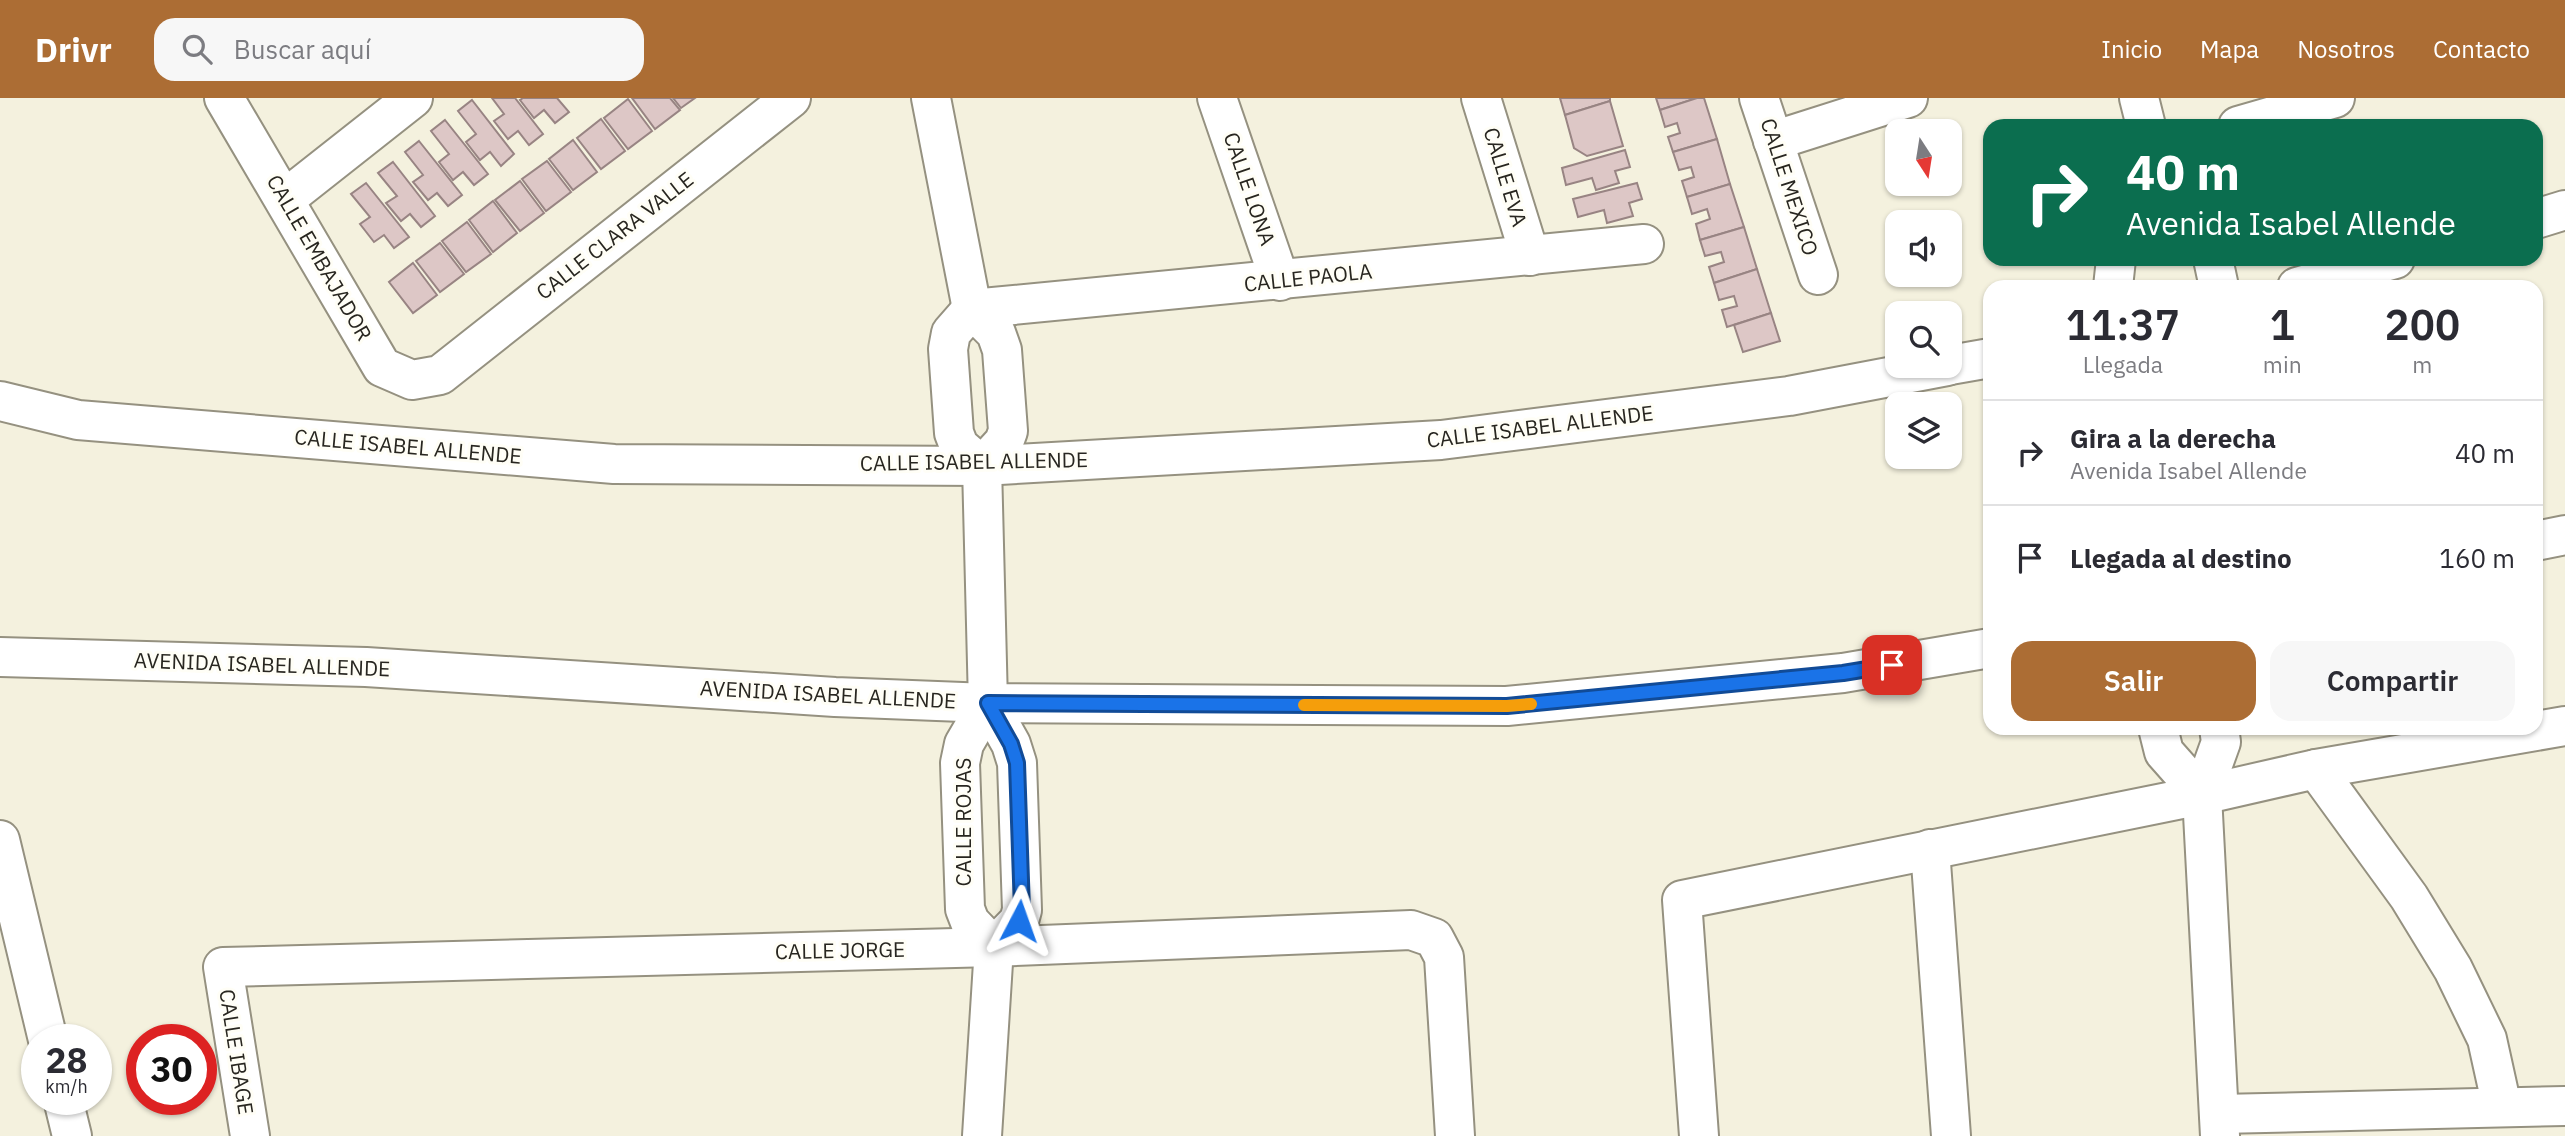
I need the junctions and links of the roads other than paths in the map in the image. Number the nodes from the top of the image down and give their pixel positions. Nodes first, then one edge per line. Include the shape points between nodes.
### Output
1 (224, 98) edge
2 (414, 98) edge
3 (791, 98) edge
4 (931, 98) edge
5 (1217, 98) edge
6 (1481, 98) edge
7 (1759, 98) edge
8 (1908, 98) edge
9 (2139, 98) edge
10 (2335, 98) edge
11 (2144, 119) edge
12 (2262, 119) edge
13 (1773, 141) junction
14 (285, 199) junction
15 (2565, 210) edge
16 (2543, 217) edge
17 (1644, 244) dead end
18 (1530, 256) junction
19 (2370, 266) edge
20 (1818, 275) dead end
21 (2322, 280) edge
22 (1280, 281) junction
23 (972, 309) junction
24 (1983, 359) edge
25 (1962, 363) edge
26 (440, 375) joint
27 (1885, 377) edge
28 (0, 401) edge
29 (982, 466) junction
30 (2565, 535) edge
31 (2543, 540) edge
32 (1983, 649) edge
33 (0, 657) edge
34 (988, 703) junction
35 (2565, 726) edge
36 (2543, 730) edge
37 (2160, 735) edge
38 (2220, 735) edge
39 (2513, 735) edge
40 (2316, 769) junction
41 (2202, 795) junction
42 (963, 834) junction
43 (1019, 835) junction
44 (0, 840) edge
45 (1930, 849) junction
46 (994, 947) junction
47 (223, 967) joint
48 (44, 1024) edge
49 (2565, 1106) edge
50 (2502, 1107) junction
51 (67, 1115) edge
52 (2219, 1125) edge
53 (72, 1136) edge
54 (250, 1136) edge
55 (982, 1136) edge
56 (1455, 1136) edge
57 (1699, 1136) edge
58 (1951, 1136) edge

1 - 14 street, CALLE EMBAJADOR
2 - 14 street
3 - 26 street, CALLE CLARA VALLE
4 - 23 street
5 - 22 street, CALLE LONA
6 - 18 street, CALLE EVA
7 - 13 street, CALLE MEXICO
8 - 13 street
9 - 11 street
10 - 12 street
13 - 20 street, CALLE MEXICO
14 - 26 street, CALLE EMBAJADOR via 382,367 412,380
15 - 16 street
17 - 18 street, CALLE PAOLA
18 - 22 street, CALLE PAOLA
19 - 21 street
22 - 23 street, CALLE PAOLA
23 - 29 street via 951,333 948,349 954,433 959,446
23 - 29 street via 996,333 1002,350 1008,431
24 - 25 street, CALLE ISABEL ALLENDE
27 - 29 street, CALLE ISABEL ALLENDE via 1789,396 1441,440
28 - 29 street, CALLE ISABEL ALLENDE via 78,421 614,464
29 - 34 street
30 - 31 street
32 - 34 street, AVENIDA ISABEL ALLENDE via 1843,673 1507,706
33 - 34 street, AVENIDA ISABEL ALLENDE via 366,667
34 - 42 street, CALLE ROJAS via 964,744 960,763
34 - 43 street via 1017,763
35 - 36 street
37 - 41 street via 2164,752
38 - 41 street
39 - 40 street
40 - 41 street
40 - 50 street via 2409,897 2453,969 2487,1039
41 - 45 street
41 - 52 street
42 - 43 street
42 - 46 street, CALLE ROJAS via 965,909 970,922
43 - 46 street via 1022,910 1019,921
44 - 48 street
45 - 57 street via 1682,900
45 - 58 street
46 - 47 street, CALLE JORGE
46 - 55 street
46 - 56 street, CALLE JORGE via 1411,930 1434,937 1444,957
47 - 54 street, CALLE IBAGE
49 - 50 street
50 - 52 street
51 - 53 street

